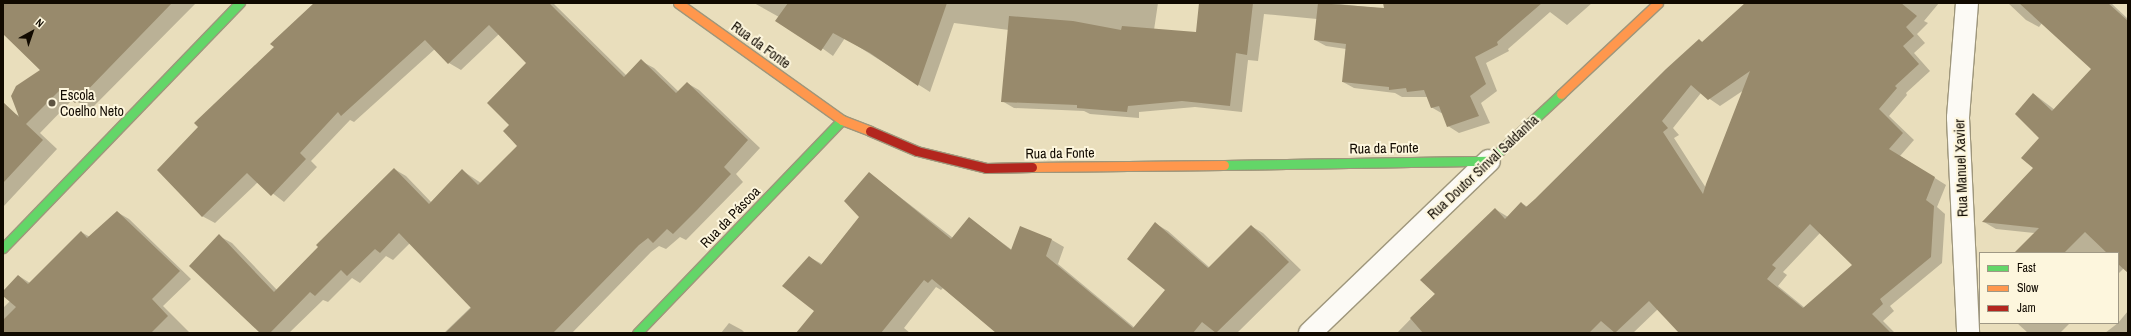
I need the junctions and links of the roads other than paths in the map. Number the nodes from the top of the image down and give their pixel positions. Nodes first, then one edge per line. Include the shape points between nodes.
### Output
1 (240, 3) edge
2 (678, 3) edge
3 (1658, 3) edge
4 (1967, 3) edge
5 (842, 120) junction
6 (1489, 161) junction
7 (3, 248) edge
8 (637, 333) edge
9 (1310, 333) edge
10 (1968, 333) edge

1 - 7 street
2 - 5 street, Rua da Fonte
3 - 6 street, Rua Doutor Sinval Saldanha
4 - 10 street, Rua Manuel Xavier via 1958,118
5 - 6 street, Rua da Fonte via 917,151 986,168
5 - 8 street, Rua da Páscoa
6 - 9 street, Rua Doutor Sinval Saldanha

